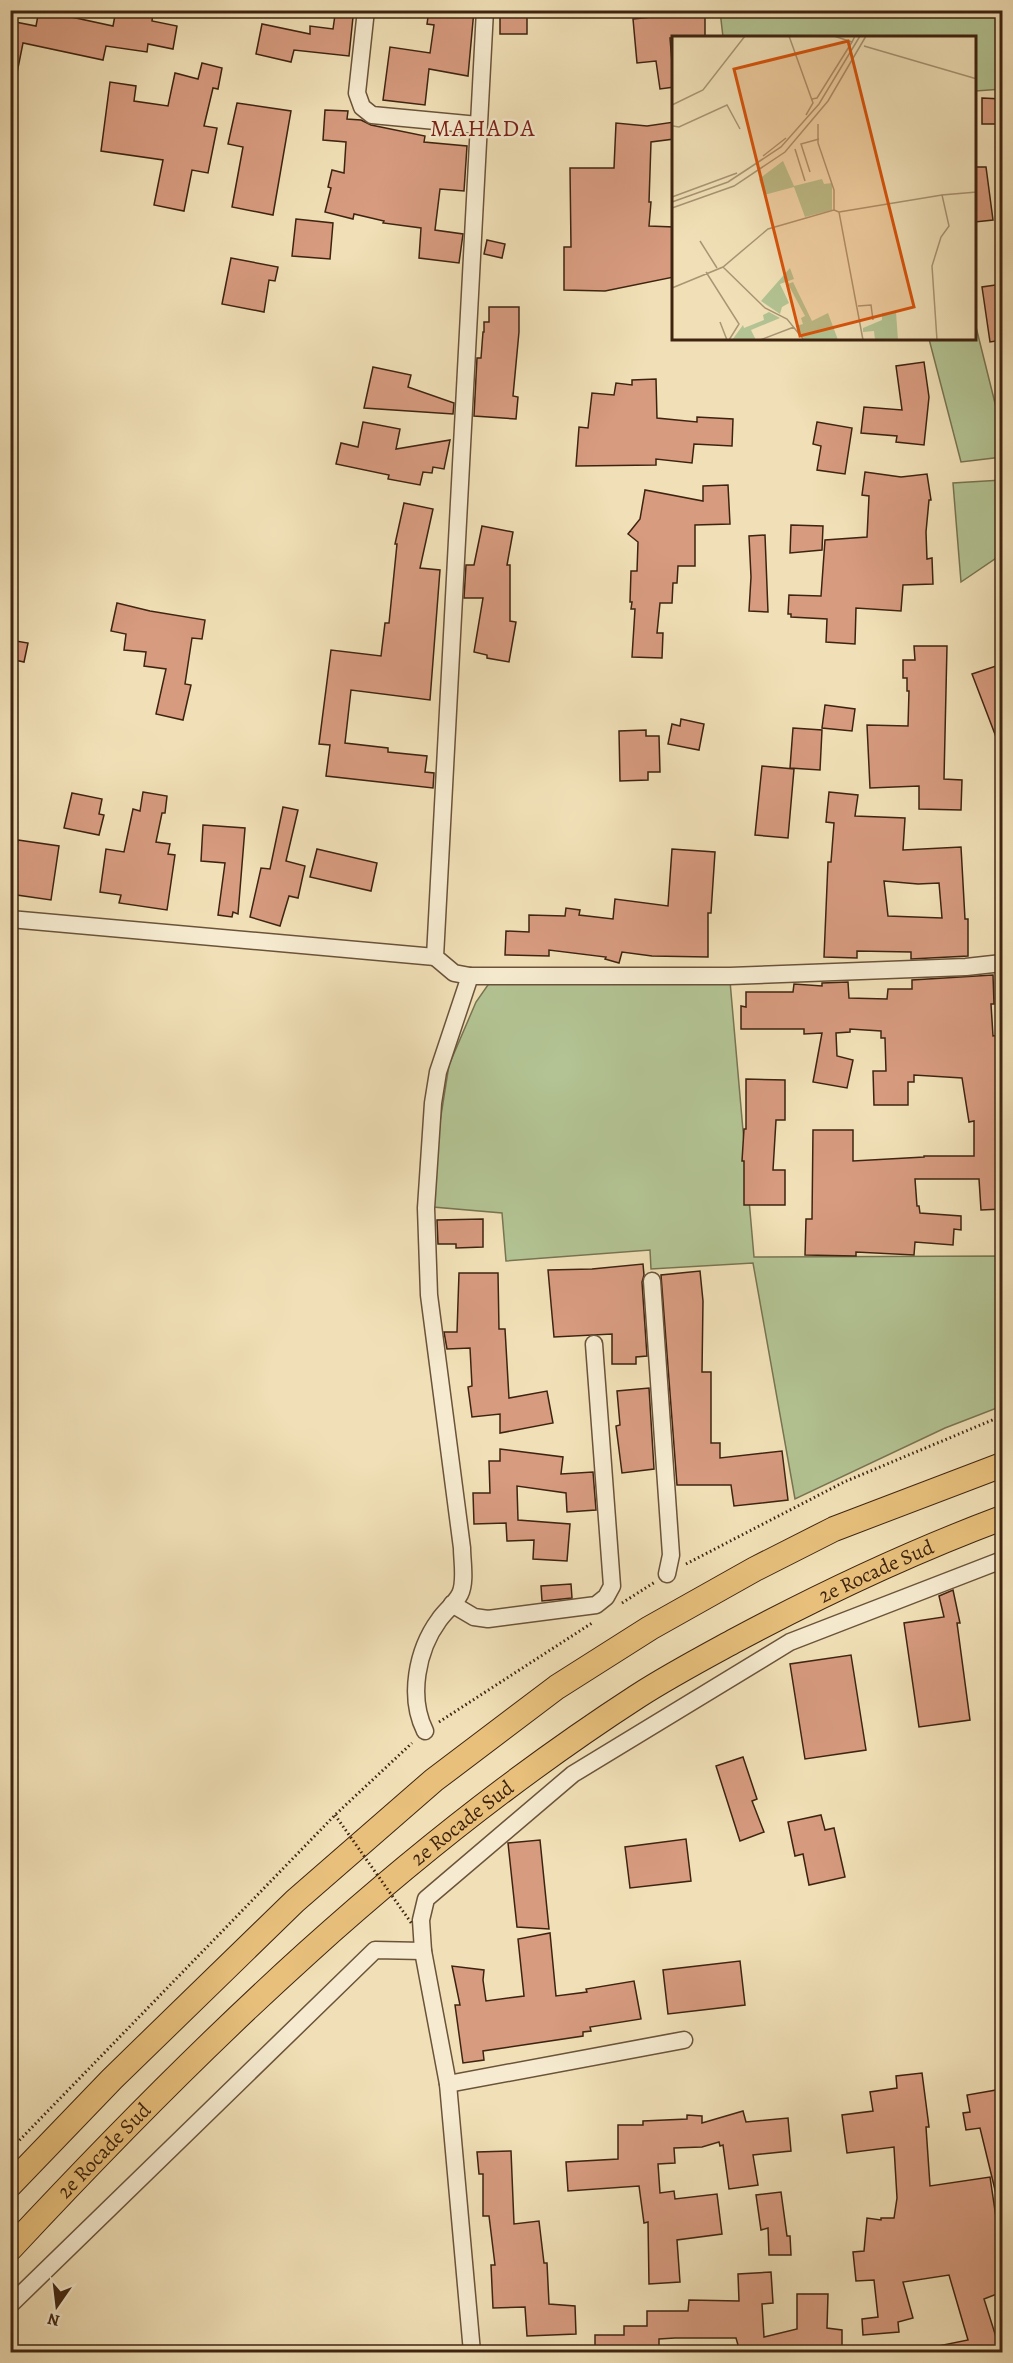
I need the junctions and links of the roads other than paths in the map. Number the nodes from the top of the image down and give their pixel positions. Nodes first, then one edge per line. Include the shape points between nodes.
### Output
1 (366, 10) edge
2 (485, 10) edge
3 (478, 125) junction
4 (10, 919) edge
5 (435, 957) junction
6 (1002, 963) edge
7 (470, 976) junction
8 (652, 1281) dead end
9 (594, 1344) dead end
10 (1002, 1465) edge
11 (1002, 1518) edge
12 (1002, 1560) edge
13 (667, 1574) dead end
14 (452, 1604) junction
15 (425, 1731) dead end
16 (423, 1951) junction
17 (684, 2040) dead end
18 (448, 2084) junction
19 (10, 2185) edge
20 (10, 2249) edge
21 (10, 2305) edge
22 (472, 2352) edge

1 - 3 street via 357,93 363,107 372,115
2 - 3 street
3 - 5 street
4 - 5 street
5 - 7 street via 454,973
6 - 7 street via 730,976
7 - 14 street via 438,1072 426,1208 429,1295 462,1548 460,1594
8 - 13 street via 671,1555
9 - 14 street via 612,1586 606,1597 596,1605 488,1619 474,1617
10 - 19 highway, 2e Rocade Sud via 834,1529 650,1628 556,1687 434,1780 295,1901 112,2079
11 - 20 highway, 2e Rocade Sud via 782,1615 639,1695 555,1753 452,1831 308,1951 132,2122
12 - 16 street via 790,1642 573,1774 426,1899 421,1920
14 - 15 street via 438,1621 421,1655 416,1705
16 - 18 street
16 - 21 street via 375,1950
17 - 18 street
18 - 22 street

